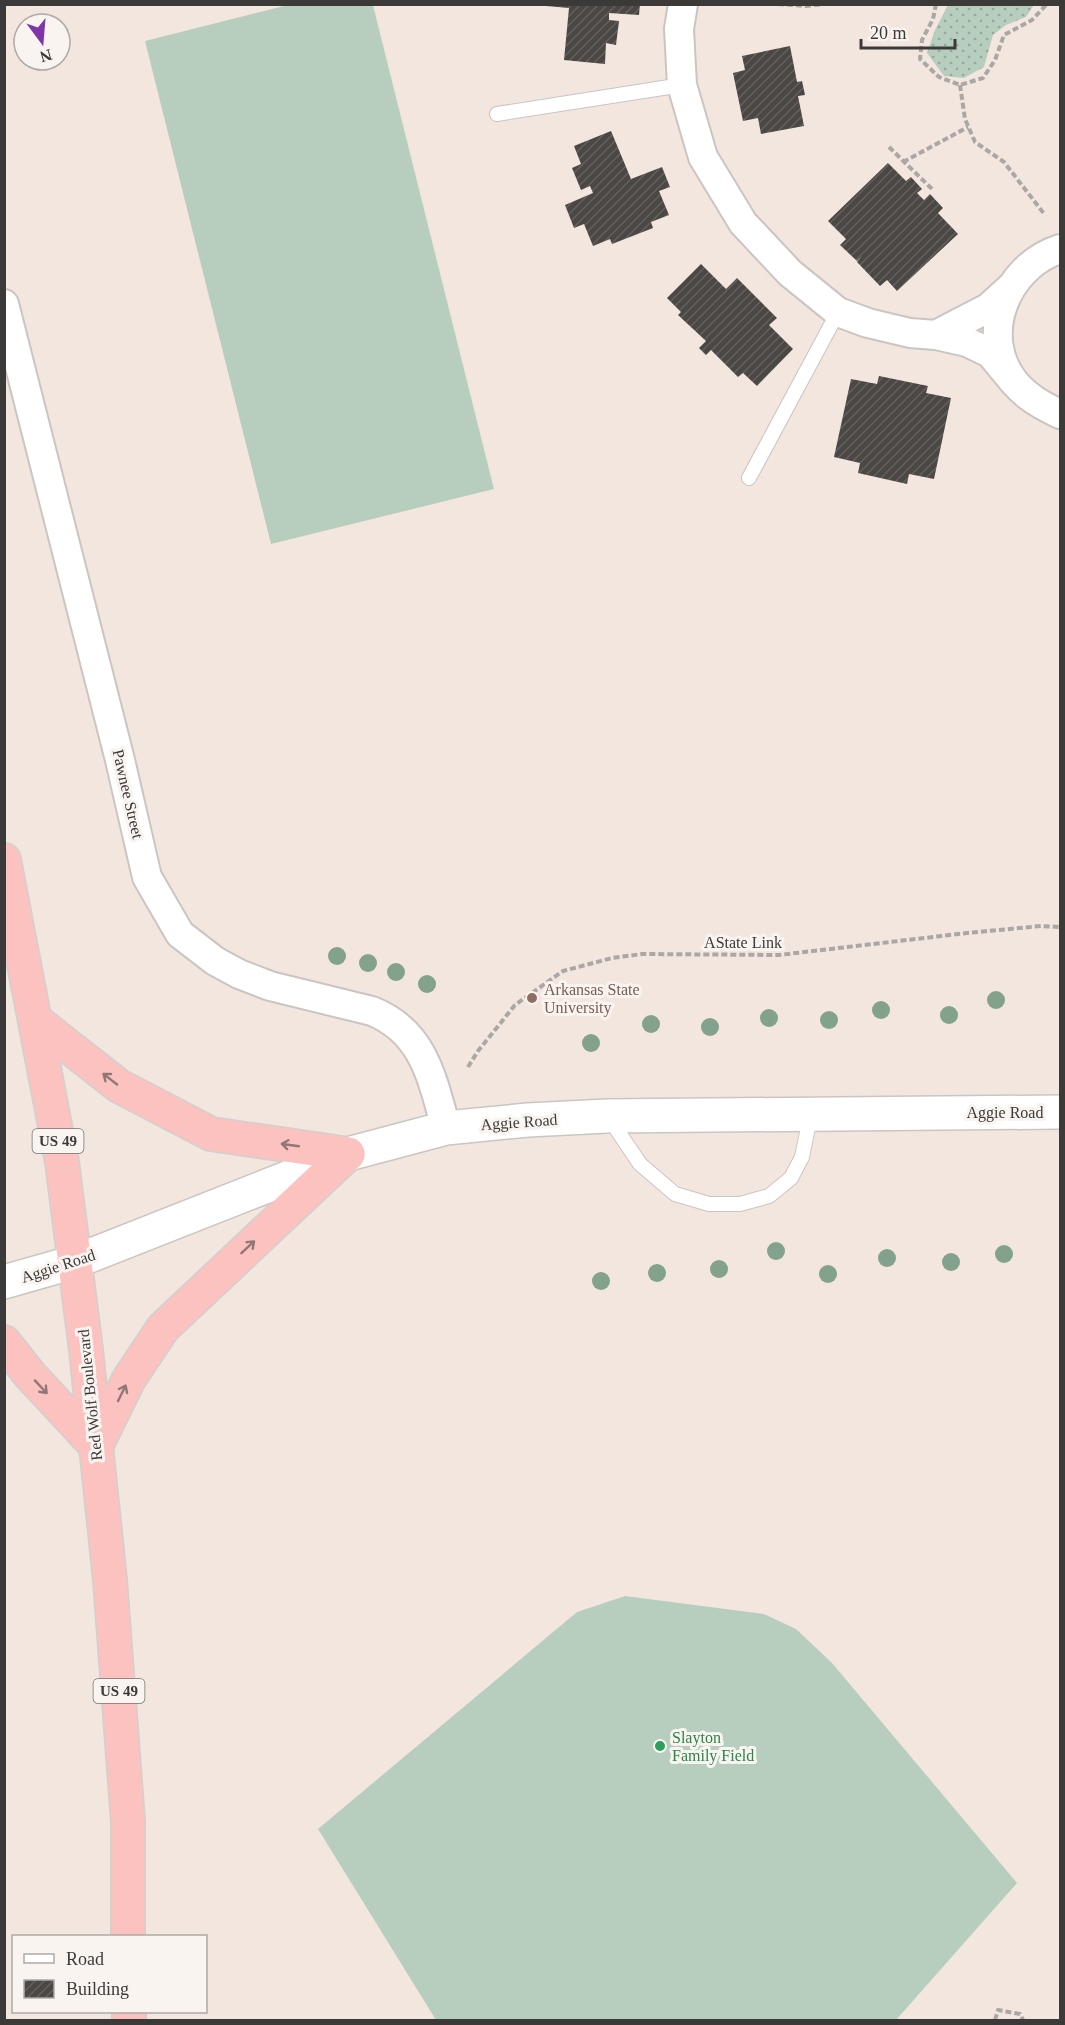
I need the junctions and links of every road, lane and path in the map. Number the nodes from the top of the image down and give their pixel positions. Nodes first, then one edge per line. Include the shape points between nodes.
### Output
1 (683, 4) edge
2 (778, 4) edge
3 (824, 4) edge
4 (936, 4) edge
5 (1047, 4) edge
6 (682, 85) junction
7 (960, 85) junction
8 (497, 114) dead end
9 (968, 127) junction
10 (889, 147) dead end
11 (903, 162) junction
12 (933, 190) dead end
13 (1045, 215) dead end
14 (1060, 249) edge
15 (1010, 288) junction
16 (4, 304) edge
17 (838, 312) junction
18 (936, 335) junction
19 (1014, 382) junction
20 (1060, 414) edge
21 (749, 478) dead end
22 (4, 860) edge
23 (1060, 927) edge
24 (35, 1020) junction
25 (468, 1067) dead end
26 (1060, 1112) edge
27 (811, 1113) junction
28 (608, 1116) junction
29 (446, 1128) junction
30 (348, 1154) junction
31 (74, 1262) junction
32 (4, 1282) edge
33 (4, 1342) edge
34 (96, 1446) junction
35 (128, 1935) edge
36 (995, 2020) edge
37 (1023, 2020) edge

1 - 6 street via 679,29
2 - 3 path
4 - 7 path via 922,40 920,59 939,77
5 - 7 path via 1032,20 1004,35 996,60 983,78
6 - 8 lane
6 - 17 street via 703,157 743,223 790,273
7 - 9 path
9 - 11 path
9 - 13 path via 975,142 1004,162
10 - 11 path
11 - 12 path
14 - 15 street via 1026,268
15 - 18 street via 988,308
15 - 19 street via 1000,311 998,335 1003,360
16 - 29 street, Pawnee Street via 147,877 180,934 215,961 270,986 383,1015 410,1035 432,1075
17 - 18 street via 910,333
17 - 21 lane
18 - 19 street via 967,342 990,353
19 - 20 street via 1035,402
22 - 24 highway, Red Wolf Boulevard / US 49
23 - 25 path, AState Link via 967,933 779,956 642,954 612,958 563,971 515,1005
30 -> 24 highway via 211,1134 119,1086
24 - 31 highway, Red Wolf Boulevard / US 49 via 62,1162
26 - 27 street, Aggie Road
27 - 28 street, Aggie Road
27 - 28 lane via 802,1157 791,1178 769,1196 740,1204 709,1204 675,1194 640,1164
28 - 29 street, Aggie Road
29 - 30 street, Aggie Road
30 - 31 street, Aggie Road
34 -> 30 highway via 129,1379 163,1328
31 - 32 street, Aggie Road
31 - 34 highway, Red Wolf Boulevard / US 49
33 -> 34 highway
34 - 35 highway, Red Wolf Boulevard / US 49 via 128,1822
36 - 37 path via 998,2010 1020,2014

